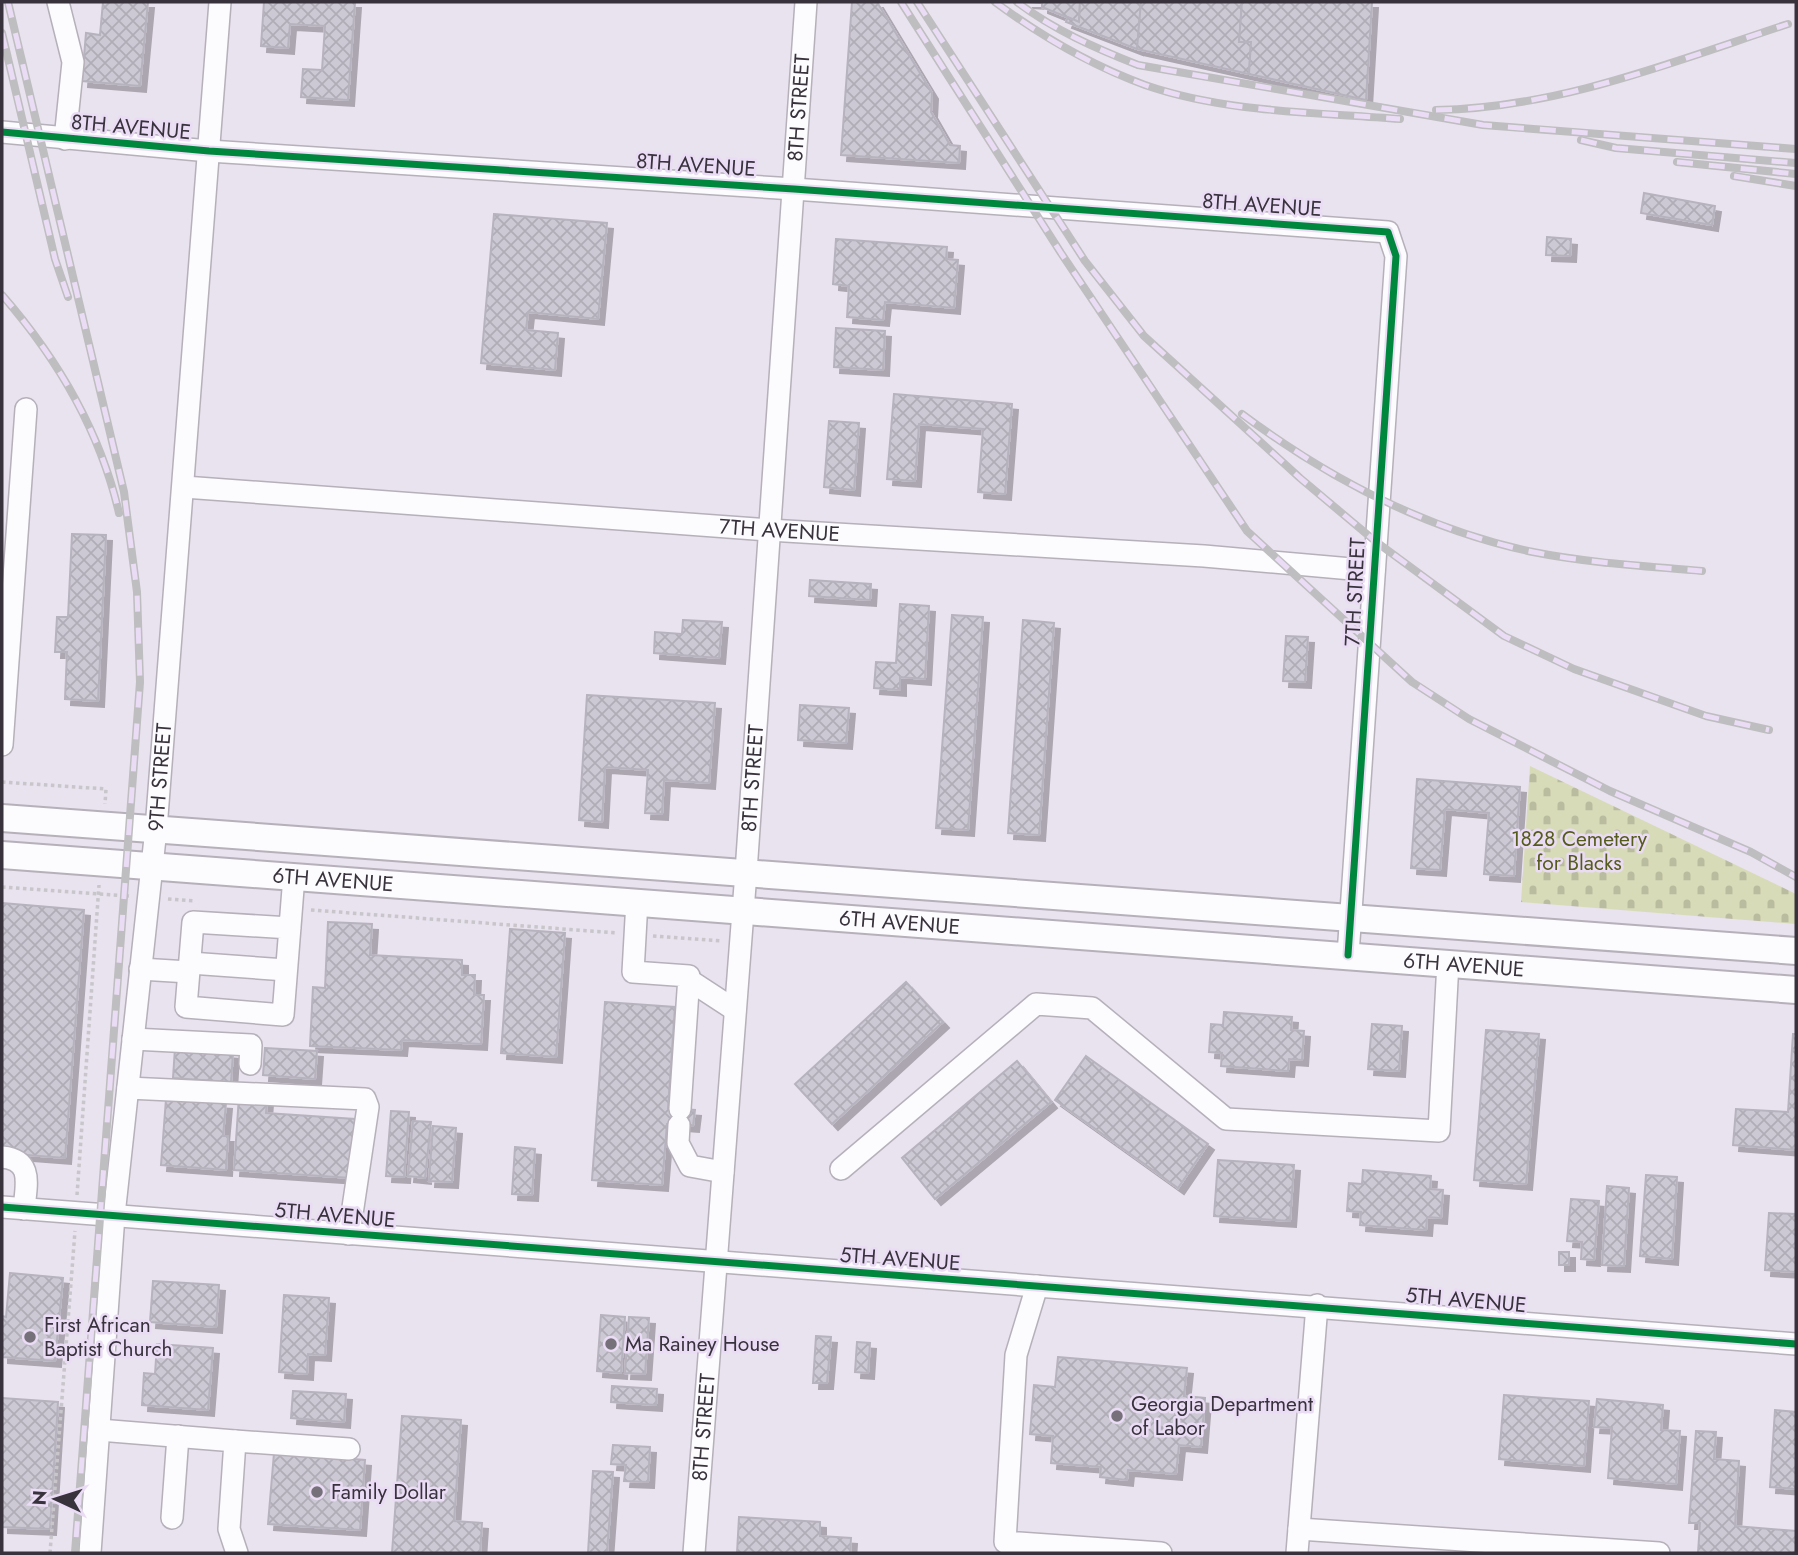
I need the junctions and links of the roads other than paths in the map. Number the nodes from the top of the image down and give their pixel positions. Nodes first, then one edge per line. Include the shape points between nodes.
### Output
1 (58, 2) edge
2 (220, 2) edge
3 (806, 2) edge
4 (2, 132) edge
5 (65, 139) junction
6 (209, 151) junction
7 (794, 189) junction
8 (1388, 232) joint
9 (26, 409) dead end
10 (184, 487) junction
11 (769, 530) junction
12 (1374, 571) junction
13 (2, 745) edge
14 (2, 818) edge
15 (156, 829) junction
16 (2, 855) edge
17 (151, 866) junction
18 (746, 872) junction
19 (294, 876) junction
20 (637, 901) junction
21 (743, 909) junction
22 (1351, 916) junction
23 (291, 918) junction
24 (1796, 951) edge
25 (1348, 955) junction
26 (1448, 962) junction
27 (189, 968) junction
28 (141, 969) junction
29 (286, 970) junction
30 (689, 980) junction
31 (1796, 990) edge
32 (735, 1010) junction
33 (133, 1039) junction
34 (250, 1065) dead end
35 (128, 1088) junction
36 (2, 1157) edge
37 (841, 1169) dead end
38 (723, 1172) junction
39 (2, 1208) edge
40 (24, 1209) junction
41 (114, 1215) junction
42 (349, 1234) junction
43 (716, 1264) junction
44 (1037, 1286) junction
45 (1317, 1305) junction
46 (1796, 1344) edge
47 (99, 1430) junction
48 (178, 1436) junction
49 (235, 1441) junction
50 (349, 1449) dead end
51 (172, 1518) dead end
52 (229, 1529) junction
53 (1299, 1529) junction
54 (90, 1553) edge
55 (220, 1553) edge
56 (237, 1553) edge
57 (694, 1553) edge
58 (1161, 1553) edge
59 (1297, 1553) edge
60 (1659, 1553) edge

1 - 5 street via 73,62
2 - 6 street, 9TH STREET
3 - 7 street, 8TH STREET
4 - 5 street, 8TH AVENUE
5 - 6 street, 8TH AVENUE
6 - 7 street, 8TH AVENUE
6 - 10 street, 9TH STREET
7 - 8 street, 8TH AVENUE
7 - 11 street, 8TH STREET
8 - 12 street, 7TH STREET via 1396,256
9 - 13 street
10 - 11 street, 7TH AVENUE
10 - 15 street, 9TH STREET
11 - 12 street, 7TH AVENUE
11 - 18 street, 8TH STREET
12 - 22 street, 7TH STREET
14 - 15 main road, 6TH AVENUE
15 - 17 street, 9TH STREET
15 - 18 main road, 6TH AVENUE
16 - 17 main road, 6TH AVENUE
17 - 19 main road, 6TH AVENUE
17 - 28 street, 9TH STREET
18 - 21 street, 8TH STREET
18 - 22 main road, 6TH AVENUE
19 - 20 main road, 6TH AVENUE
19 - 23 street
20 - 21 main road, 6TH AVENUE
20 - 30 street via 634,972 689,976
21 - 25 main road, 6TH AVENUE
21 - 32 street, 8TH STREET
22 - 24 main road, 6TH AVENUE
22 - 25 street, 7TH STREET
23 - 27 street via 193,922
23 - 29 street
25 - 26 main road, 6TH AVENUE
26 - 31 main road, 6TH AVENUE
26 - 37 street via 1439,1131 1226,1119 1092,1008 1036,1004
27 - 28 street
27 - 29 street
27 - 29 street via 187,1007 283,1014
28 - 33 street, 9TH STREET
30 - 32 street
30 - 38 street via 678,1143 690,1166
32 - 38 street, 8TH STREET
33 - 34 street via 251,1045
33 - 35 street, 9TH STREET
35 - 41 street, 9TH STREET
35 - 42 street via 365,1099 368,1107
36 - 40 street via 24,1165
38 - 43 street, 8TH STREET
39 - 40 street, 5TH AVENUE
40 - 41 street, 5TH AVENUE
41 - 42 street, 5TH AVENUE
41 - 47 street, 9TH STREET
42 - 43 street, 5TH AVENUE
43 - 44 street, 5TH AVENUE
43 - 57 street, 8TH STREET
44 - 45 street, 5TH AVENUE
44 - 58 street via 1016,1355 1005,1542
45 - 46 street, 5TH AVENUE
45 - 53 street
47 - 48 street
47 - 54 street, 9TH STREET
48 - 49 street
48 - 51 street
49 - 50 street
49 - 52 street
52 - 55 street
52 - 56 street
53 - 59 street
53 - 60 street

